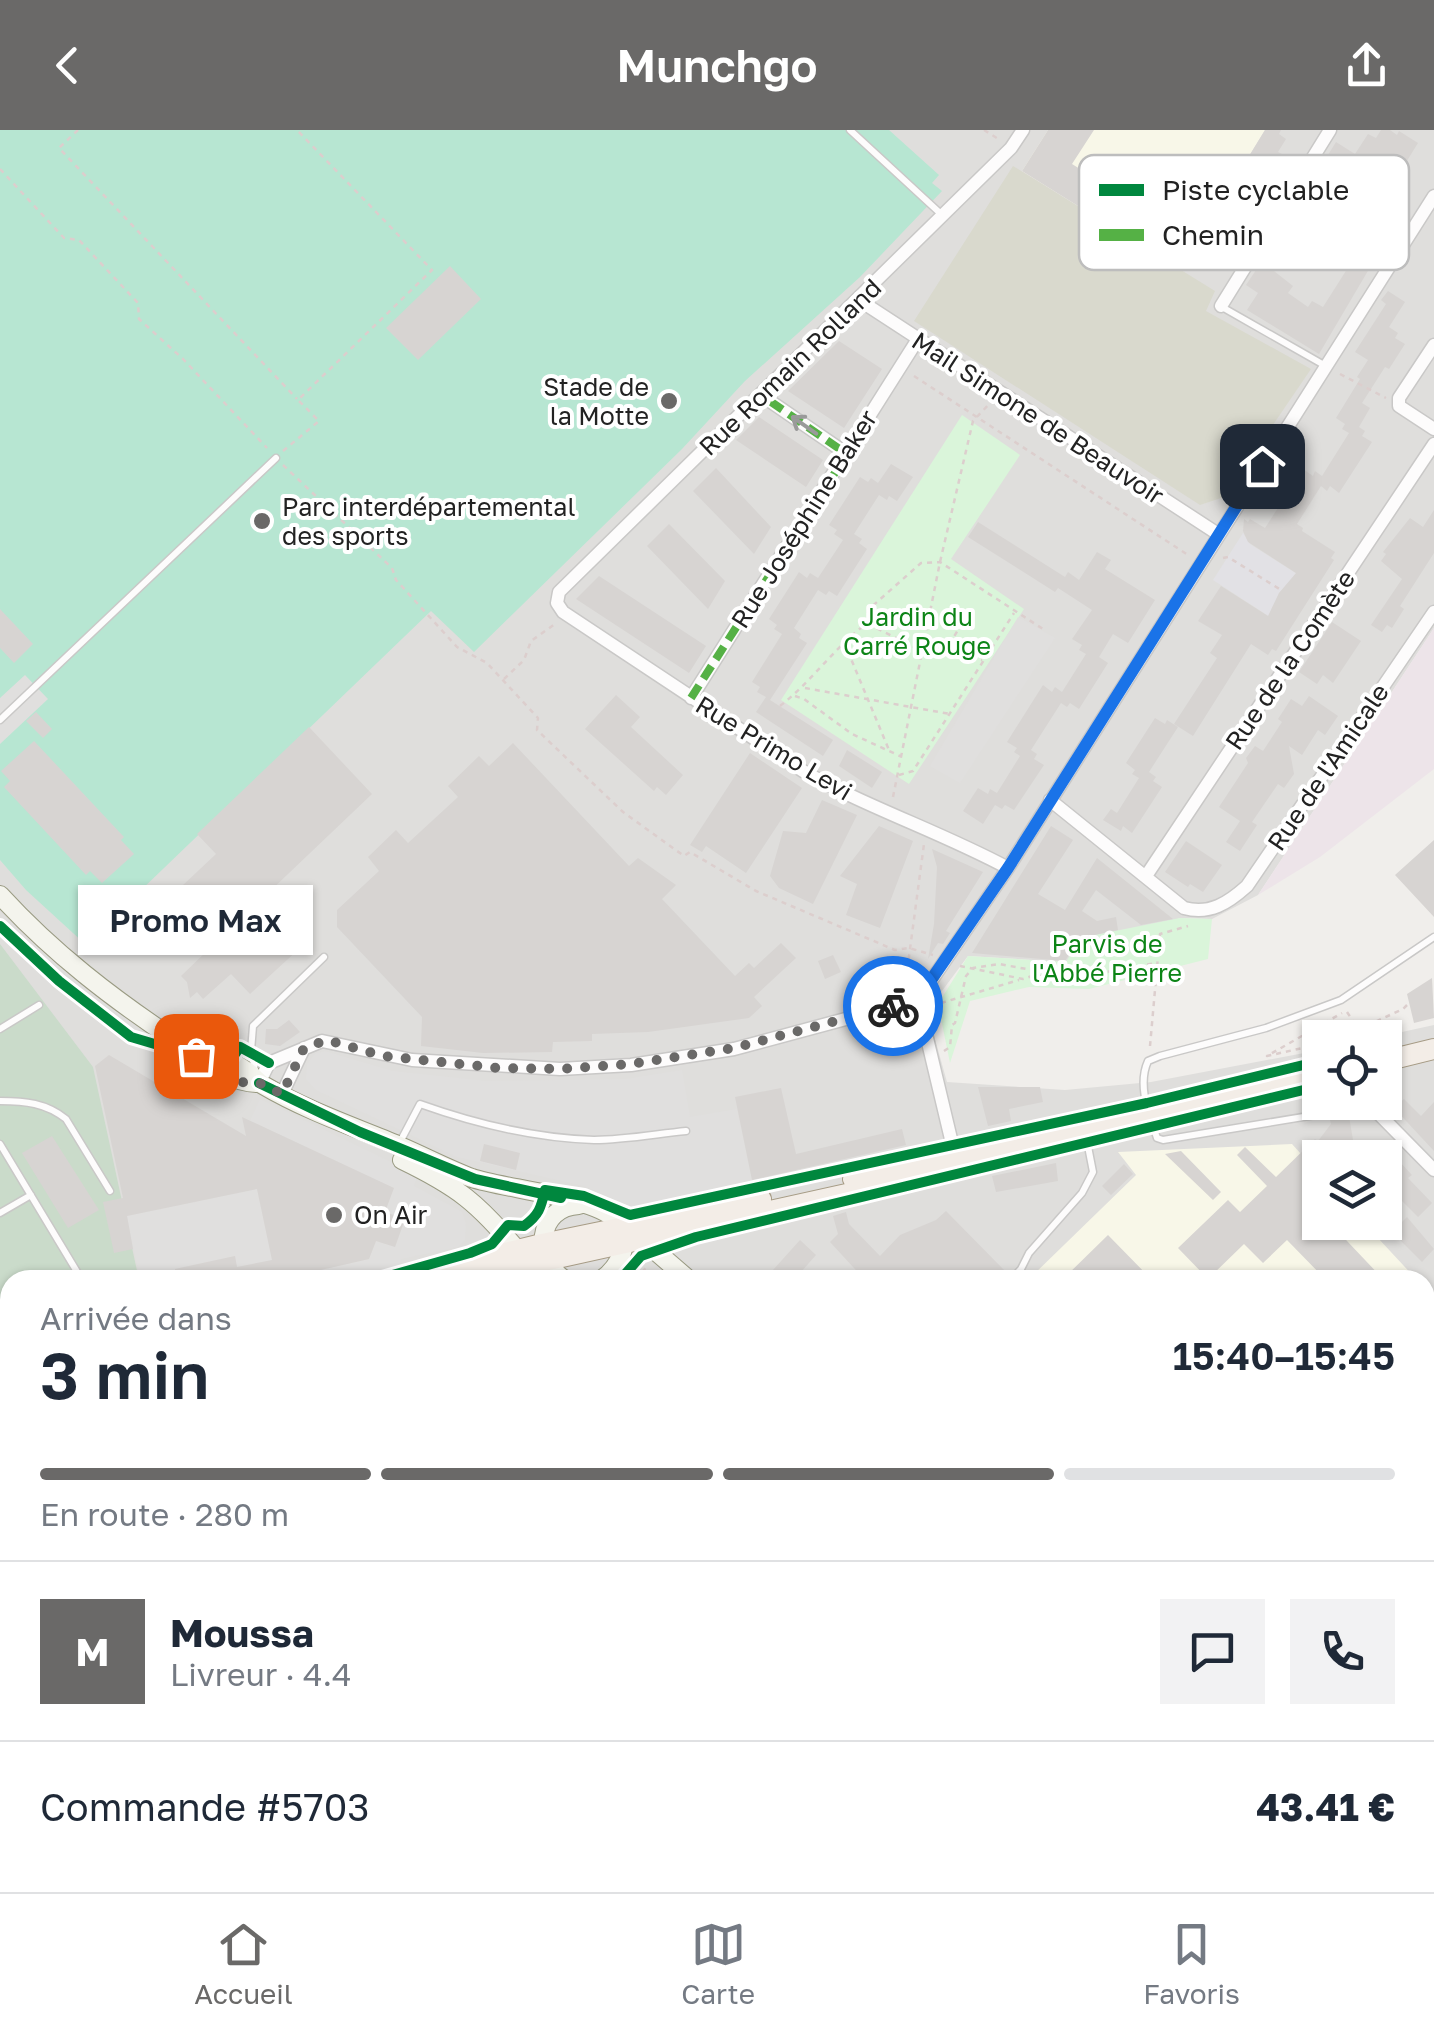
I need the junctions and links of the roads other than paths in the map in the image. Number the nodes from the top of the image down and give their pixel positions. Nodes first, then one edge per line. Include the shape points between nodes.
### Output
1 (850, 130) edge
2 (1022, 130) edge
3 (1330, 130) edge
4 (1315, 155) edge
5 (1434, 196) edge
6 (943, 216) junction
7 (1409, 235) edge
8 (1243, 270) edge
9 (1387, 270) edge
10 (858, 300) junction
11 (1221, 306) joint
12 (918, 339) junction
13 (1434, 344) edge
14 (1326, 366) junction
15 (761, 395) junction
16 (1434, 429) edge
17 (1434, 444) edge
18 (847, 454) junction
19 (276, 458) road end
20 (1218, 534) junction
21 (560, 608) joint
22 (1434, 612) edge
23 (691, 698) junction
24 (0, 720) edge
25 (1050, 800) junction
26 (1008, 868) junction
27 (1146, 876) junction
28 (0, 896) edge
29 (1434, 938) edge
30 (324, 956) dead end
31 (911, 990) junction
32 (39, 1005) dead end
33 (0, 1029) edge
34 (304, 1048) junction
35 (1434, 1049) edge
36 (1402, 1056) edge
37 (1302, 1080) edge
38 (259, 1083) junction
39 (282, 1094) junction
40 (0, 1101) edge
41 (1150, 1114) junction
42 (1302, 1117) edge
43 (1384, 1120) edge
44 (1085, 1129) junction
45 (686, 1131) dead end
46 (360, 1132) junction
47 (0, 1144) edge
48 (398, 1145) junction
49 (957, 1161) junction
50 (1434, 1170) edge
51 (110, 1191) dead end
52 (30, 1194) junction
53 (585, 1205) junction
54 (0, 1213) edge
55 (622, 1235) junction
56 (652, 1250) junction
57 (518, 1251) junction
58 (544, 1252) junction
59 (76, 1270) edge
60 (448, 1270) edge
61 (491, 1270) edge
62 (558, 1270) edge
63 (612, 1270) edge
64 (677, 1270) edge
65 (1019, 1270) edge

1 - 6 lane
2 - 6 street, Rue Romain Rolland
3 - 4 street
5 - 7 street
6 - 10 street, Rue Romain Rolland
8 - 11 street
9 - 14 street
10 - 12 street, Mail Simone de Beauvoir
10 - 15 street, Rue Romain Rolland
11 - 14 lane
12 - 18 street, Rue Joséphine Baker
12 - 20 street, Mail Simone de Beauvoir
13 - 16 street via 1399,406
14 - 20 street
18 -> 15 street
15 - 21 street, Rue Romain Rolland via 559,592
17 - 27 street, Rue de la Comète
18 - 23 street, Rue Joséphine Baker
19 - 24 lane
20 - 25 street
21 - 23 street, Rue Primo Levi
22 - 27 street, Rue de l'Amicale via 1232,900 1211,910 1184,908
23 - 26 street, Rue Primo Levi via 828,785
25 - 26 street
25 - 27 street
26 - 31 street via 931,980
28 - 38 main road via 102,990 182,1044 235,1064
29 - 41 lane via 1341,1000 1149,1060 1142,1077
30 - 38 lane via 253,1026
31 - 34 street via 894,1006 866,1014 734,1048 631,1064 498,1068 383,1056 327,1040
31 - 49 street
32 - 33 lane
34 - 38 street via 269,1063
34 - 39 street
35 - 36 main road
37 - 41 main road
38 - 39 main road
39 - 46 main road
40 - 51 lane via 32,1102 66,1119
41 - 42 lane via 1163,1140
41 - 44 main road
43 - 50 street
44 - 49 main road via 1063,1129
44 - 65 lane via 1093,1172
45 - 48 lane via 596,1140 526,1133 420,1104
46 - 48 main road
46 - 57 main road via 473,1200
47 - 52 lane
48 - 53 main road via 475,1179
49 - 55 main road
49 - 56 main road
52 - 54 lane
52 - 59 lane
53 - 55 main road via 609,1215
53 - 58 main road via 556,1214 546,1227
55 - 56 main road
55 - 58 main road
55 - 63 main road
56 - 64 main road
57 - 58 main road
57 - 60 main road
58 - 61 main road
58 - 62 main road

